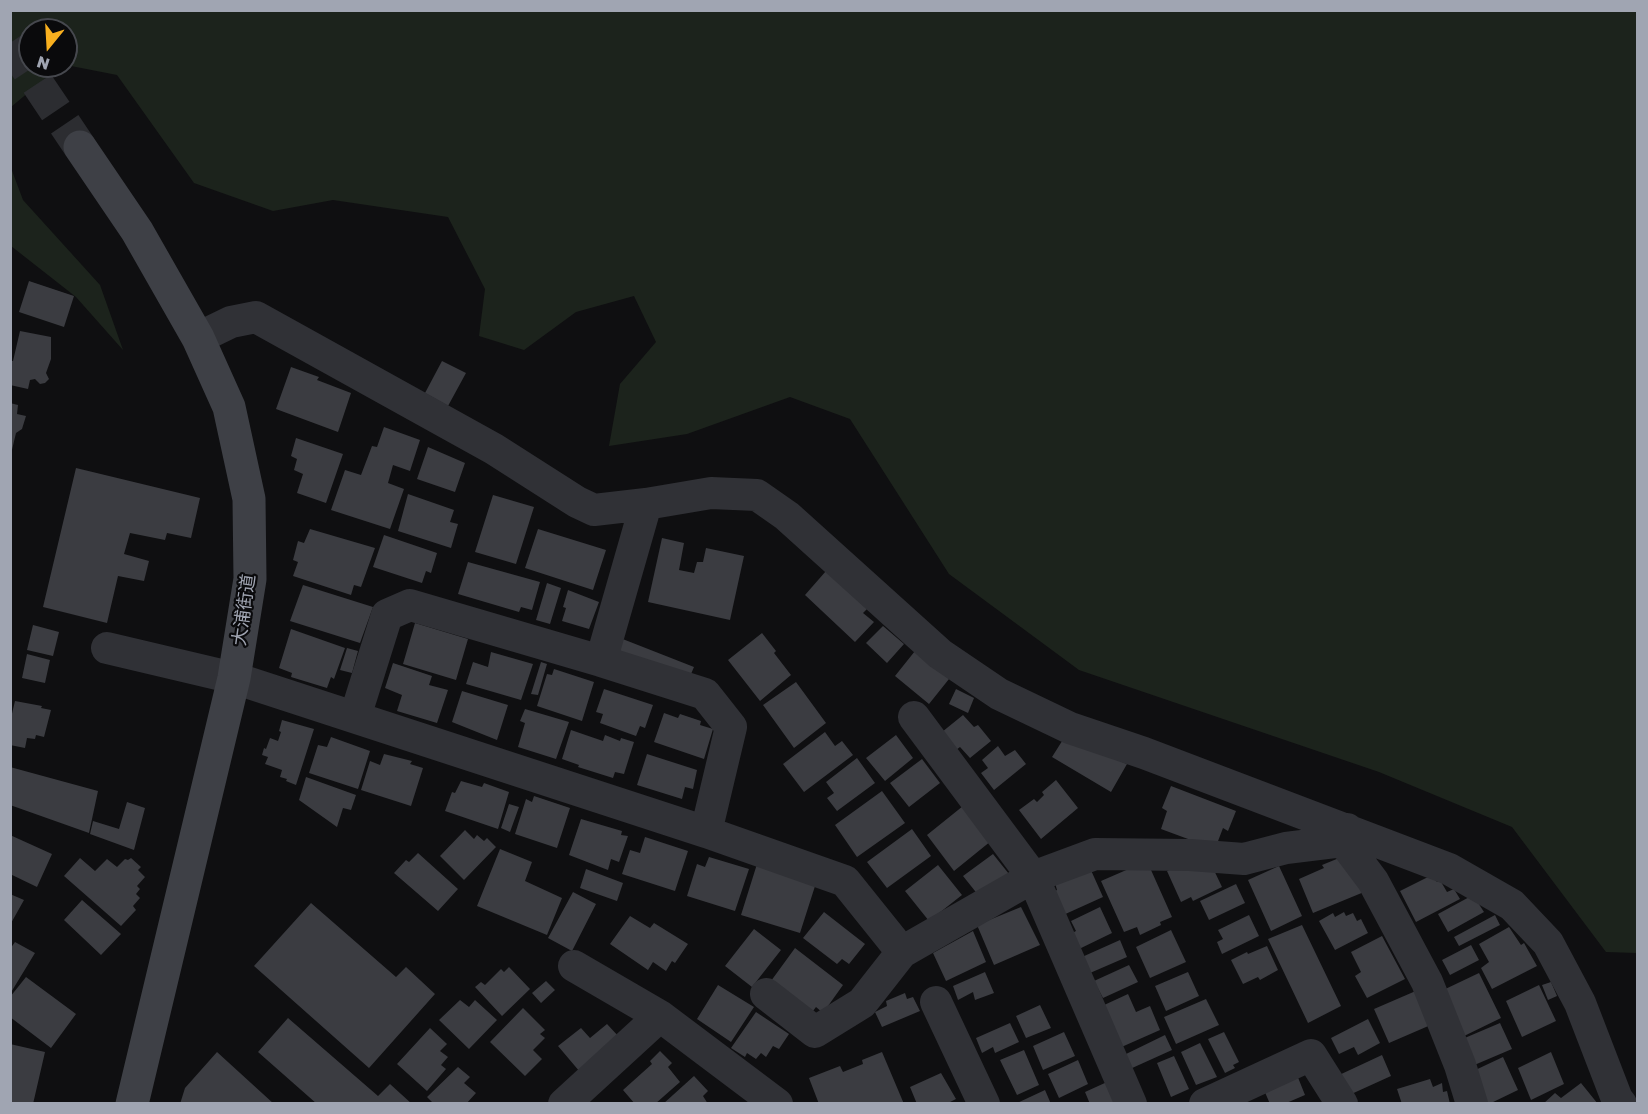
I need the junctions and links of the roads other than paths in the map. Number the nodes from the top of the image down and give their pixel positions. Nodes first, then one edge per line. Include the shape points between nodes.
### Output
1 (80, 147) tunnel mouth
2 (198, 338) junction
3 (646, 504) junction
4 (107, 648) dead end
5 (601, 661) junction
6 (234, 678) junction
7 (355, 717) junction
8 (914, 717) dead end
9 (706, 832) junction
10 (1345, 835) junction
11 (1032, 877) junction
12 (902, 951) junction
13 (574, 966) dead end
14 (766, 994) dead end
15 (936, 1002) dead end
16 (660, 1016) junction
17 (132, 1104) edge
18 (564, 1104) edge
19 (777, 1104) edge
20 (984, 1104) edge
21 (1131, 1104) edge
22 (1205, 1104) edge
23 (1342, 1104) edge
24 (1472, 1104) edge
25 (1622, 1104) edge

1 - 2 street, 大浦街道 via 137,231
2 - 3 street via 231,322 256,317 494,449 577,502 594,510
2 - 6 street, 大浦街道 via 230,407 249,499 250,579
3 - 5 street
3 - 10 street via 711,493 758,495 787,516 940,654 999,694 1070,728 1144,753
4 - 6 street
5 - 7 street via 410,605 387,615
5 - 9 street via 705,694 731,727
6 - 7 street
6 - 17 street, 大浦街道
7 - 9 street
8 - 11 street
9 - 12 street via 845,881
10 - 11 street via 1244,859 1095,854
10 - 24 street via 1427,981
10 - 25 street via 1449,869 1512,905 1548,943 1580,1003
11 - 12 street
11 - 21 street
12 - 14 street via 862,1003 815,1032
13 - 16 street
15 - 20 street
16 - 18 street
16 - 19 street
22 - 23 street via 1311,1055

